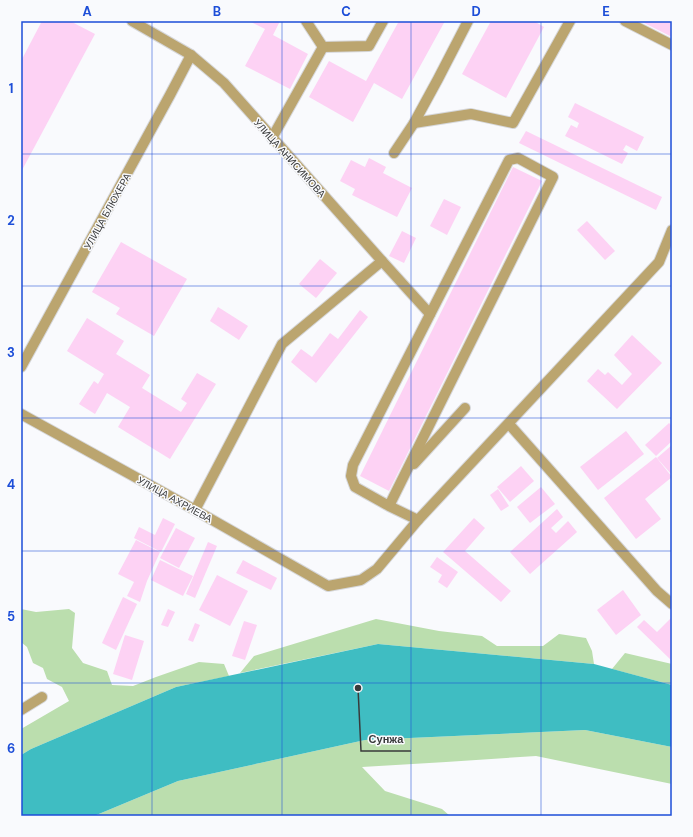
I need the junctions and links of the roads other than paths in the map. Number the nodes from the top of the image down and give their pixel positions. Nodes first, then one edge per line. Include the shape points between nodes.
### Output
1 (132, 21) edge
2 (306, 21) edge
3 (383, 21) edge
4 (468, 21) edge
5 (570, 21) edge
6 (625, 21) edge
7 (672, 45) edge
8 (323, 47) junction
9 (191, 55) junction
10 (414, 123) junction
11 (272, 138) junction
12 (394, 154) dead end
13 (672, 230) edge
14 (382, 261) junction
15 (430, 314) junction
16 (21, 368) edge
17 (465, 408) dead end
18 (21, 414) edge
19 (508, 424) junction
20 (405, 474) junction
21 (389, 506) junction
22 (195, 510) junction
23 (418, 520) junction
24 (672, 604) edge
25 (42, 697) dead end
26 (21, 710) edge

1 - 9 street, УЛИЦА АНИСИМОВА
2 - 8 street
3 - 8 street via 369,46
4 - 10 street
5 - 10 street via 513,123 471,114
6 - 7 street
8 - 11 street
9 - 11 street, УЛИЦА АНИСИМОВА via 224,83
9 - 16 street, УЛИЦА БЛЮХЕРА
10 - 12 street
11 - 14 street, УЛИЦА АНИСИМОВА
13 - 19 street via 659,262
14 - 15 street, УЛИЦА АНИСИМОВА
14 - 22 street via 282,344
15 - 20 street via 509,160 518,158 553,177
15 - 21 street via 353,466 351,476 355,487
17 - 20 street
18 - 22 street, УЛИЦА АХРИЕВА
19 - 23 street
19 - 24 street via 657,591
20 - 21 street
21 - 23 street
22 - 23 street, УЛИЦА АХРИЕВА via 328,586 361,580 377,569
25 - 26 street

